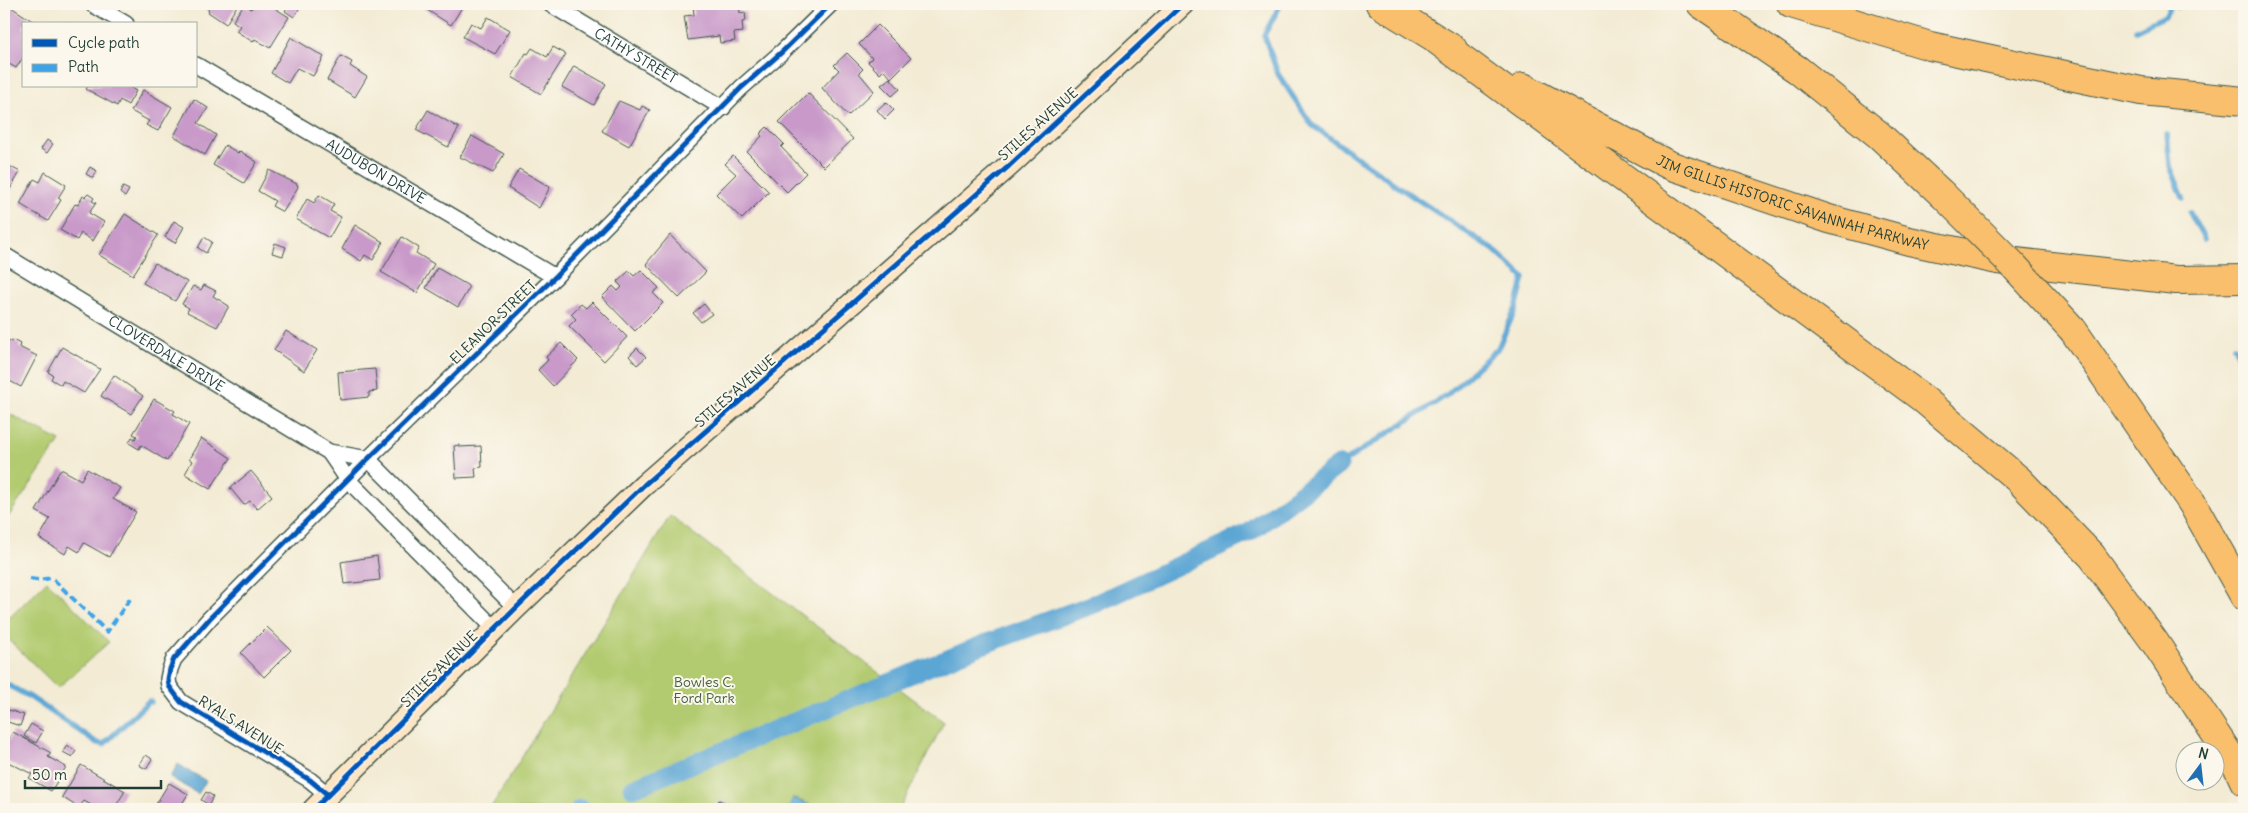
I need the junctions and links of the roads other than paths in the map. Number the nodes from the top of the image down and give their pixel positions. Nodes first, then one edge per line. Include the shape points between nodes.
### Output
1 (92, 4) edge
2 (550, 4) edge
3 (831, 4) edge
4 (1184, 4) edge
5 (1380, 4) edge
6 (1701, 4) edge
7 (1791, 4) edge
8 (123, 22) edge
9 (1438, 41) junction
10 (198, 66) edge
11 (2244, 101) edge
12 (723, 108) junction
13 (4, 254) edge
14 (555, 278) junction
15 (2244, 279) edge
16 (329, 452) junction
17 (368, 459) junction
18 (348, 480) junction
19 (2244, 596) edge
20 (516, 608) junction
21 (495, 629) junction
22 (174, 659) joint
23 (2244, 781) edge
24 (321, 802) edge

1 - 8 street
2 - 12 street, CATHY STREET
3 - 12 street, ELEANOR STREET
4 - 20 street, STILES AVENUE via 1009,166 644,485
5 - 9 highway, JIM GILLIS HISTORIC SAVANNAH PARKWAY
6 - 19 highway, bridge via 1798,70 1879,135 1942,194 2074,330 2192,503
7 - 11 highway via 1930,46 2032,68 2141,91
9 - 15 highway, JIM GILLIS HISTORIC SAVANNAH PARKWAY via 1669,166 1829,219 1909,241 1998,260 2176,280
9 - 23 highway via 1922,398 2019,480 2092,556 2154,641
10 - 14 street, AUDUBON DRIVE
12 - 14 street, ELEANOR STREET
13 - 16 street, CLOVERDALE DRIVE
14 - 17 street, ELEANOR STREET
16 - 17 street, CLOVERDALE DRIVE
16 - 18 street, CLOVERDALE DRIVE
17 - 18 street, ELEANOR STREET
17 - 20 street
18 - 21 street, CLOVERDALE DRIVE
18 - 22 street, ELEANOR STREET via 210,618
20 - 21 street, STILES AVENUE
21 - 24 street, STILES AVENUE
22 - 24 street, RYALS AVENUE via 168,679 181,702 310,780

